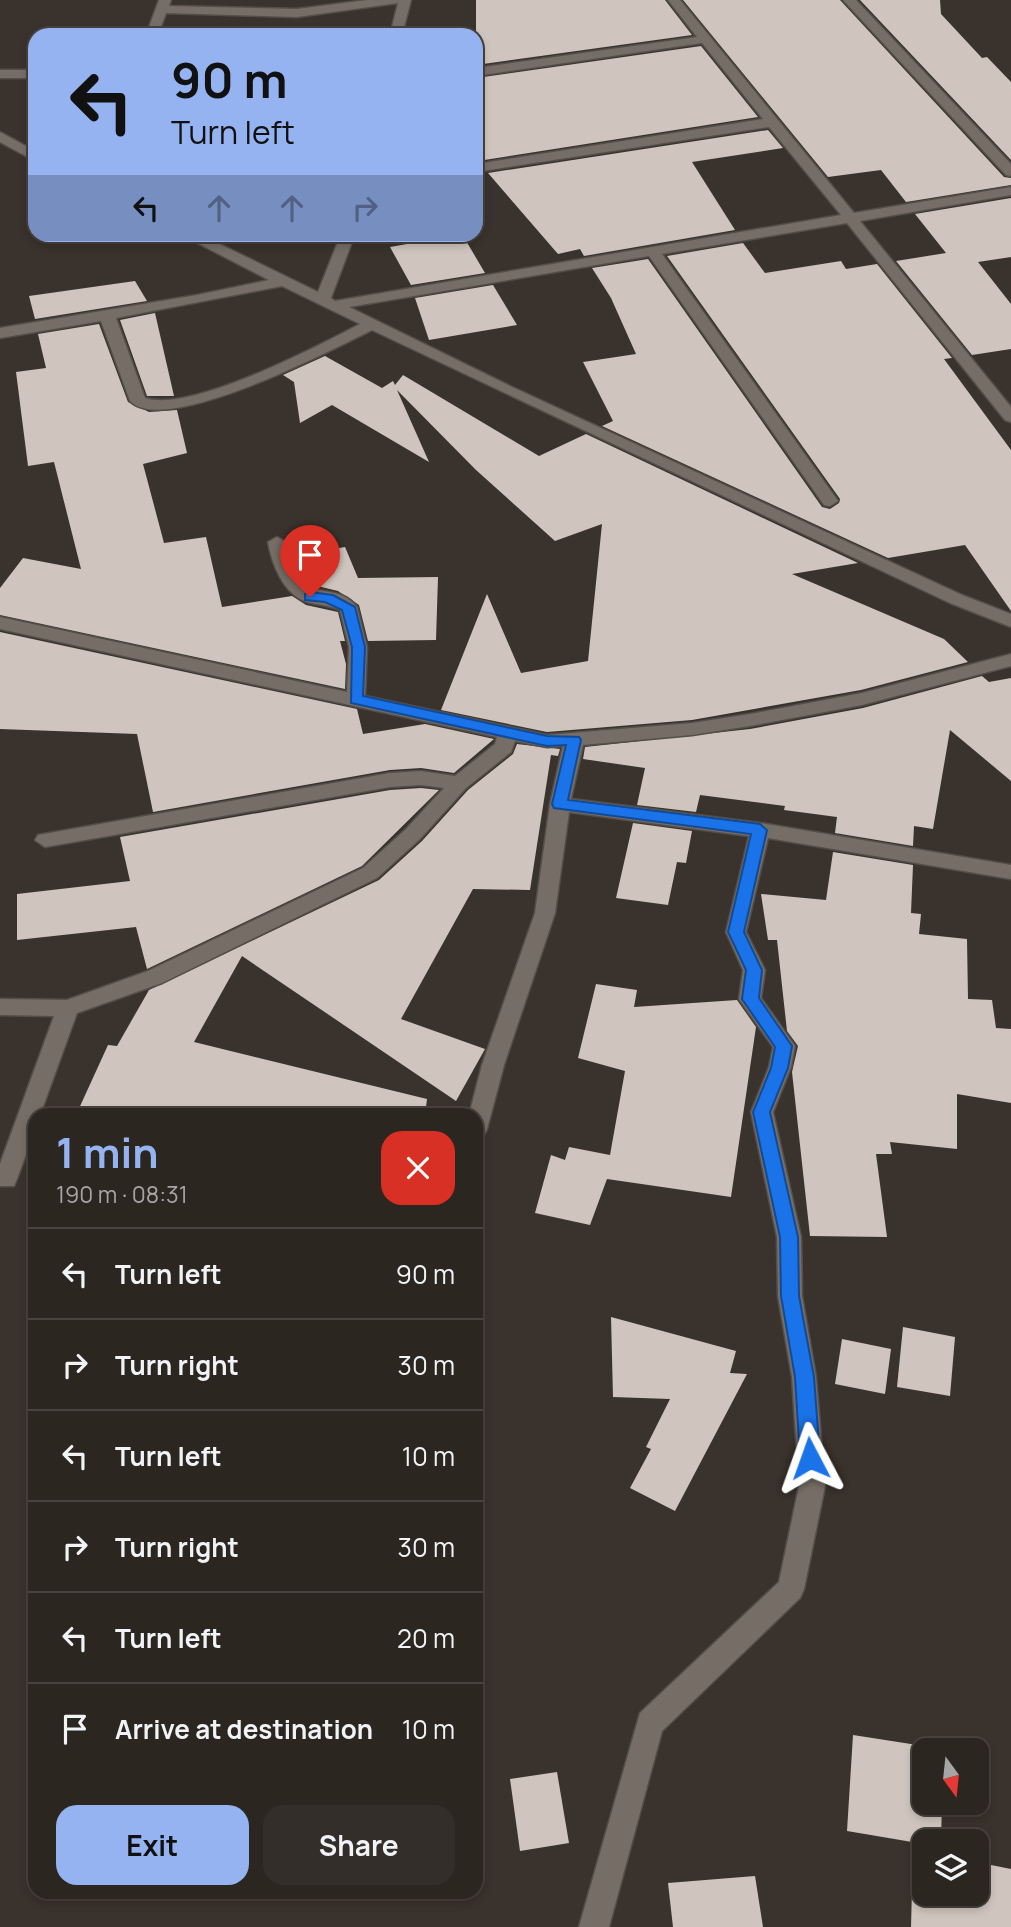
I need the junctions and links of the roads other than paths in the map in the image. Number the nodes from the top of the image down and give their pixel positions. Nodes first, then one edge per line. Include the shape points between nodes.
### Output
1 (395, 0) edge
2 (405, 0) edge
3 (674, 0) edge
4 (849, 0) edge
5 (163, 5) edge
6 (155, 28) edge
7 (398, 28) edge
8 (708, 39) junction
9 (483, 71) edge
10 (0, 74) edge
11 (28, 74) edge
12 (773, 122) junction
13 (0, 136) edge
14 (28, 154) edge
15 (483, 168) edge
16 (1011, 172) edge
17 (1011, 191) edge
18 (849, 218) junction
19 (204, 242) edge
20 (346, 242) edge
21 (652, 250) junction
22 (284, 281) junction
23 (329, 302) junction
24 (107, 315) junction
25 (374, 323) junction
26 (0, 333) edge
27 (1011, 417) edge
28 (830, 501) dead end
29 (277, 542) dead end
30 (1011, 621) edge
31 (0, 623) edge
32 (1011, 660) edge
33 (356, 699) junction
34 (508, 733) junction
35 (574, 740) junction
36 (459, 783) junction
37 (560, 804) junction
38 (760, 830) junction
39 (45, 840) dead end
40 (1011, 872) edge
41 (0, 1007) edge
42 (68, 1008) junction
43 (32, 1108) edge
44 (482, 1108) edge
45 (28, 1118) edge
46 (6, 1179) dead end
47 (594, 1927) edge

1 - 5 street via 297,13
2 - 7 street
3 - 8 street
4 - 16 street
5 - 6 street
8 - 9 street
8 - 12 street
10 - 11 street
12 - 15 street
12 - 18 street
13 - 14 street
17 - 18 street
18 - 21 street
18 - 27 street
19 - 22 street
20 - 23 street
21 - 23 street
21 - 28 street
22 - 23 street
22 - 24 street
23 - 25 street
24 - 25 street via 138,401 156,409 250,380
24 - 26 street
25 - 30 street via 554,413
29 - 33 street via 280,562 295,586 310,597 328,598 348,607 358,647
31 - 33 street
32 - 35 street via 862,699 750,720
33 - 34 street
34 - 35 street via 547,741
34 - 36 street via 504,747
35 - 37 street
36 - 39 street via 390,780
36 - 42 street via 370,873 155,977
37 - 38 street
37 - 44 street via 545,913
38 - 40 street
38 - 47 street via 736,932 754,970 750,999 784,1046 762,1112 789,1237 790,1296 804,1377 812,1486 791,1589 650,1723
41 - 42 street
42 - 43 street
45 - 46 street

